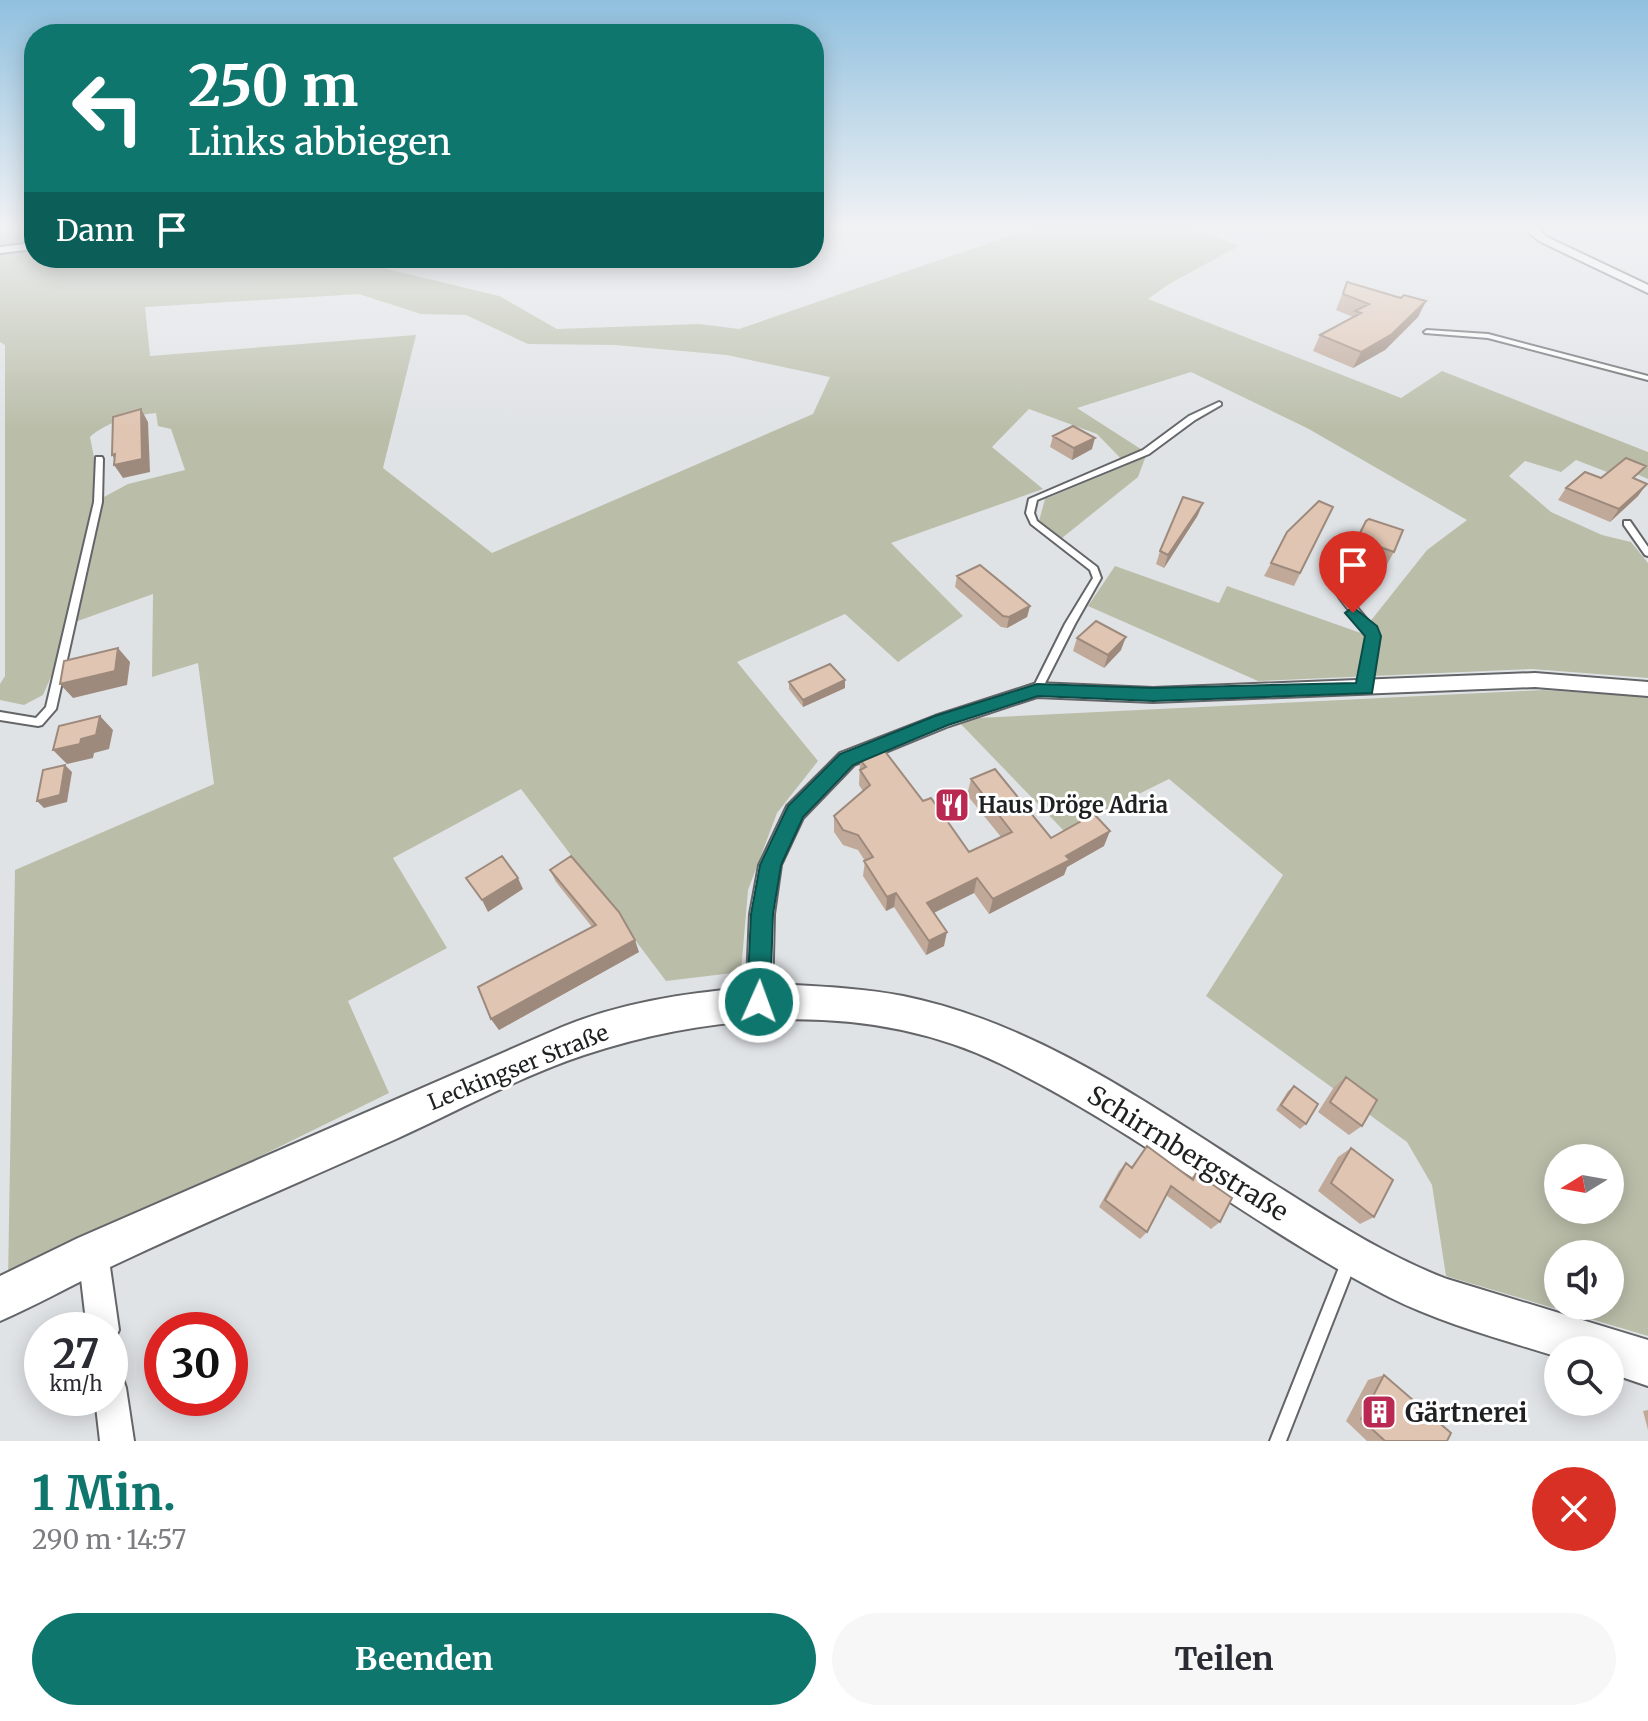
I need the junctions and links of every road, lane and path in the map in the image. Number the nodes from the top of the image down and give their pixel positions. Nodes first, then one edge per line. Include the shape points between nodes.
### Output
1 (1427, 332) dead end
2 (1648, 378) edge
3 (1219, 404) dead end
4 (99, 459) dead end
5 (1627, 523) dead end
6 (1648, 553) edge
7 (1341, 594) dead end
8 (1366, 689) junction
9 (1648, 689) edge
10 (1037, 690) junction
11 (0, 716) edge
12 (759, 1002) junction
13 (93, 1253) junction
14 (1351, 1254) junction
15 (0, 1299) edge
16 (101, 1312) edge
17 (1561, 1336) edge
18 (1624, 1356) edge
19 (1648, 1363) edge
20 (114, 1416) edge
21 (117, 1441) edge
22 (1278, 1441) edge

1 - 2 lane via 1488,336
3 - 10 lane via 1146,452 1033,499 1034,522 1083,559 1097,578
4 - 11 lane via 98,502 51,709 38,722
5 - 6 lane
7 - 8 lane via 1373,636
8 - 9 street via 1535,680
8 - 10 street via 1153,695
10 - 12 street via 847,759 795,812 770,865 762,914
12 - 13 street, Leckingser Straße via 657,1016 575,1040
12 - 14 street, Schirrnbergstraße via 864,1006 922,1018 1009,1049 1104,1100
13 - 15 street, Leckingser Straße
13 - 16 street
14 - 17 street, Schirrnbergstraße via 1435,1296
14 - 22 lane
18 - 19 street, Schirrnbergstraße
20 - 21 street

